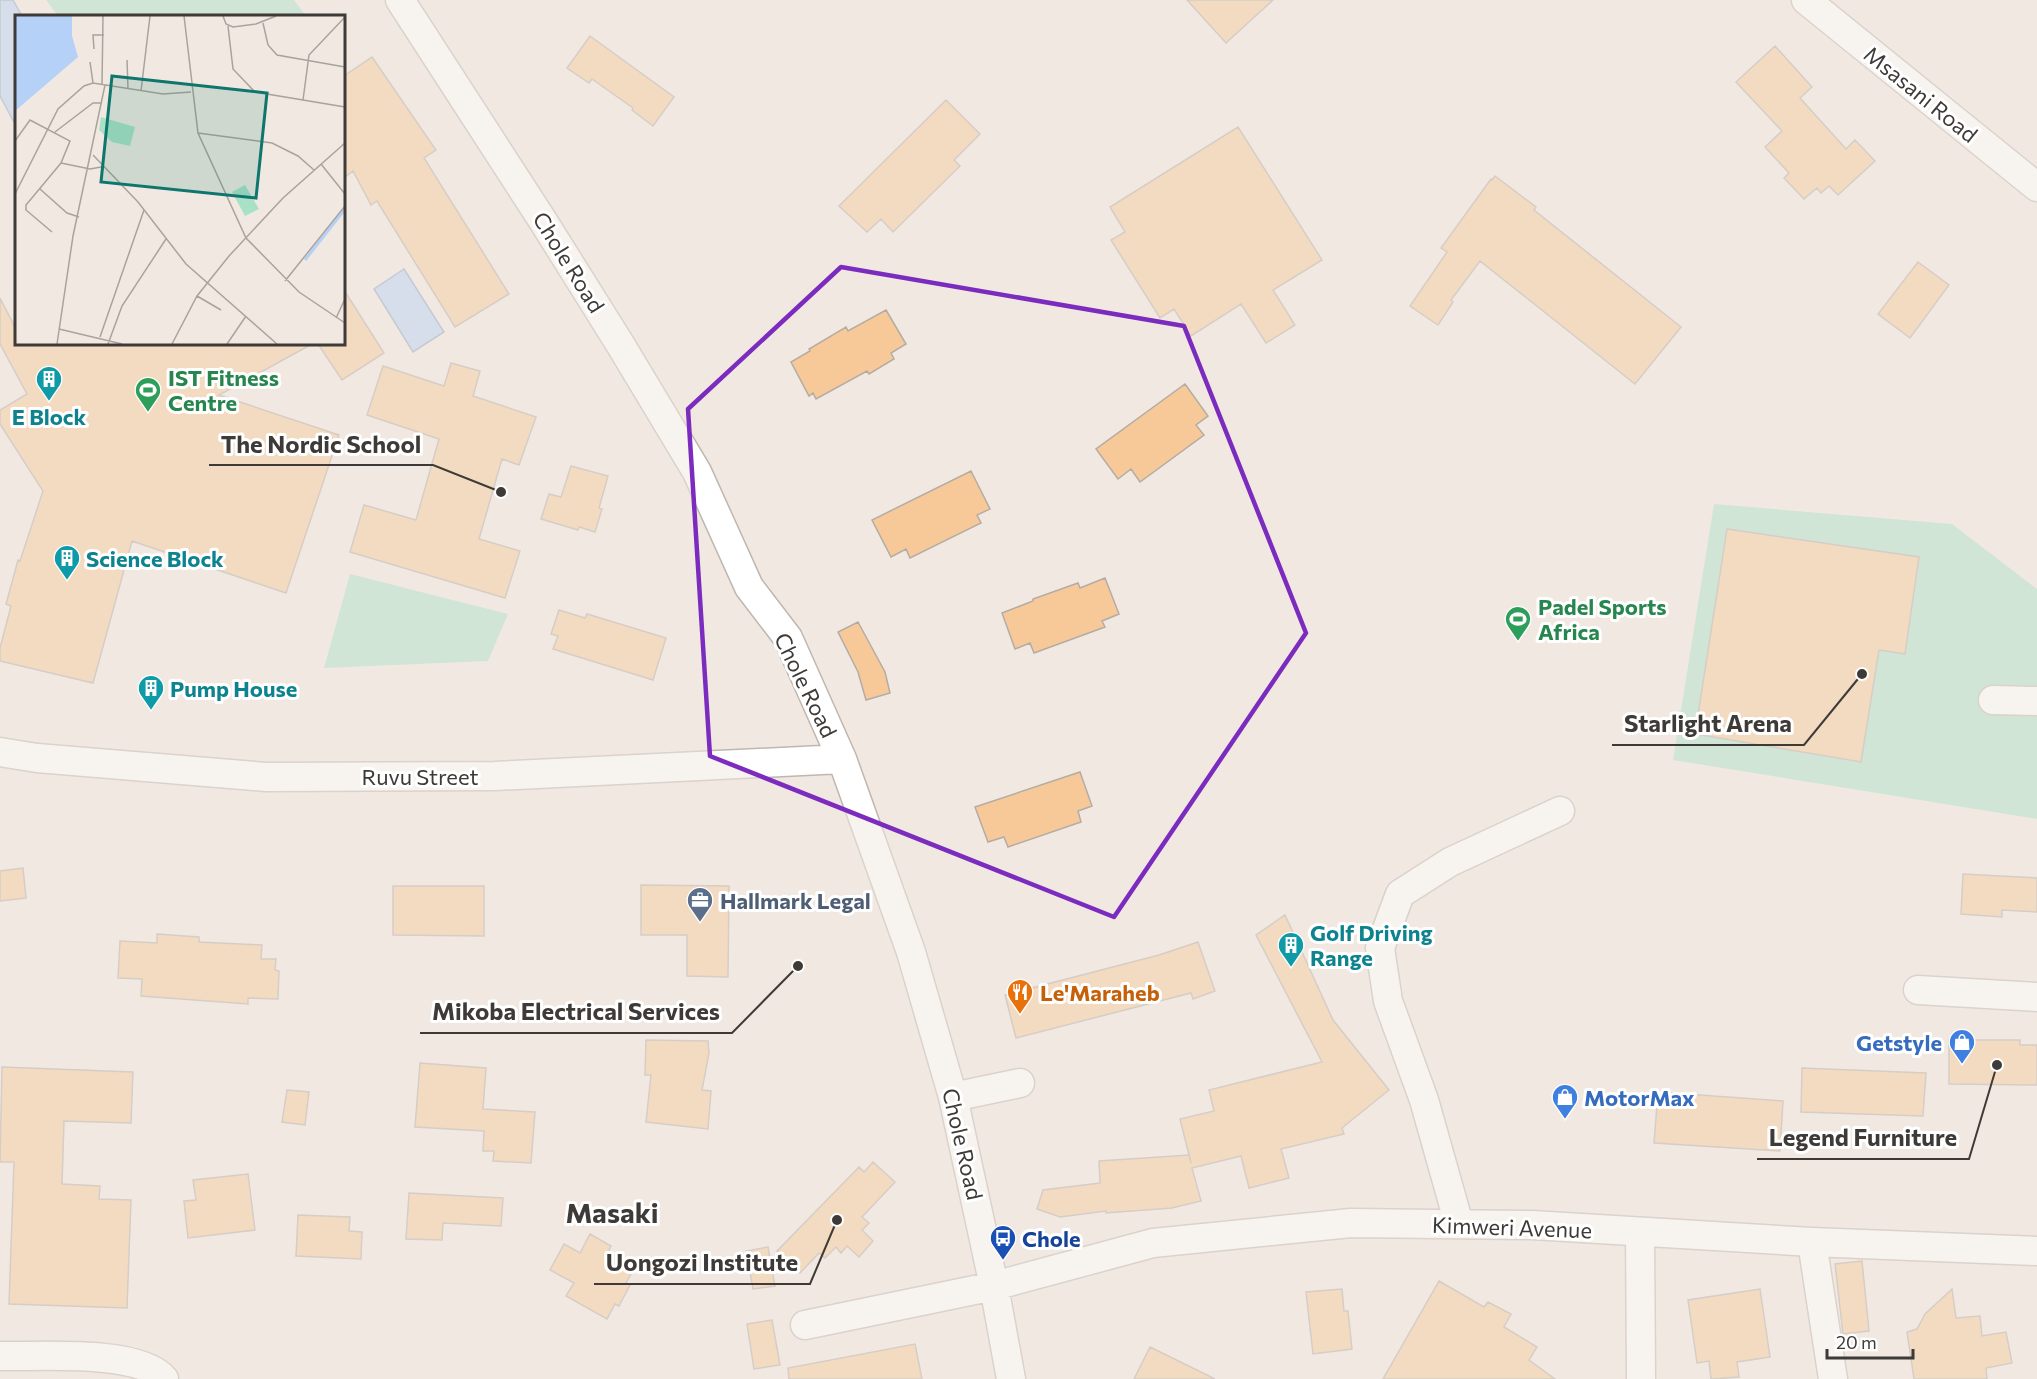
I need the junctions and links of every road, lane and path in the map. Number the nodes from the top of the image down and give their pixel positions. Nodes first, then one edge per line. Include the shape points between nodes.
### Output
1 (400, 0) edge
2 (1806, 0) edge
3 (2036, 185) edge
4 (1993, 700) dead end
5 (2037, 701) edge
6 (0, 752) edge
7 (842, 759) junction
8 (1560, 811) dead end
9 (1918, 990) dead end
10 (2037, 997) edge
11 (1020, 1083) dead end
12 (953, 1097) junction
13 (1459, 1224) junction
14 (1640, 1232) junction
15 (1812, 1242) junction
16 (2037, 1251) edge
17 (994, 1287) junction
18 (805, 1325) dead end
19 (0, 1356) edge
20 (164, 1379) edge
21 (1011, 1379) edge
22 (1641, 1379) edge
23 (1833, 1379) edge

1 - 7 street, Chole Road via 555,240 697,472 749,587 788,638
2 - 3 street, Msasani Road
4 - 5 street
6 - 7 street, Ruvu Street via 266,777 495,776
7 - 12 street, Chole Road via 911,952
8 - 13 street via 1450,862 1400,894 1380,948 1388,1001 1424,1100
9 - 10 street
11 - 12 street
12 - 17 street, Chole Road
13 - 14 street, Kimweri Avenue
13 - 17 street, Kimweri Avenue via 1350,1223 1154,1243
14 - 15 street, Kimweri Avenue
14 - 22 street
15 - 16 street, Kimweri Avenue
15 - 23 street
17 - 18 street, Kimweri Avenue
17 - 21 street, Chole Road
19 - 20 street via 116,1358 157,1370

